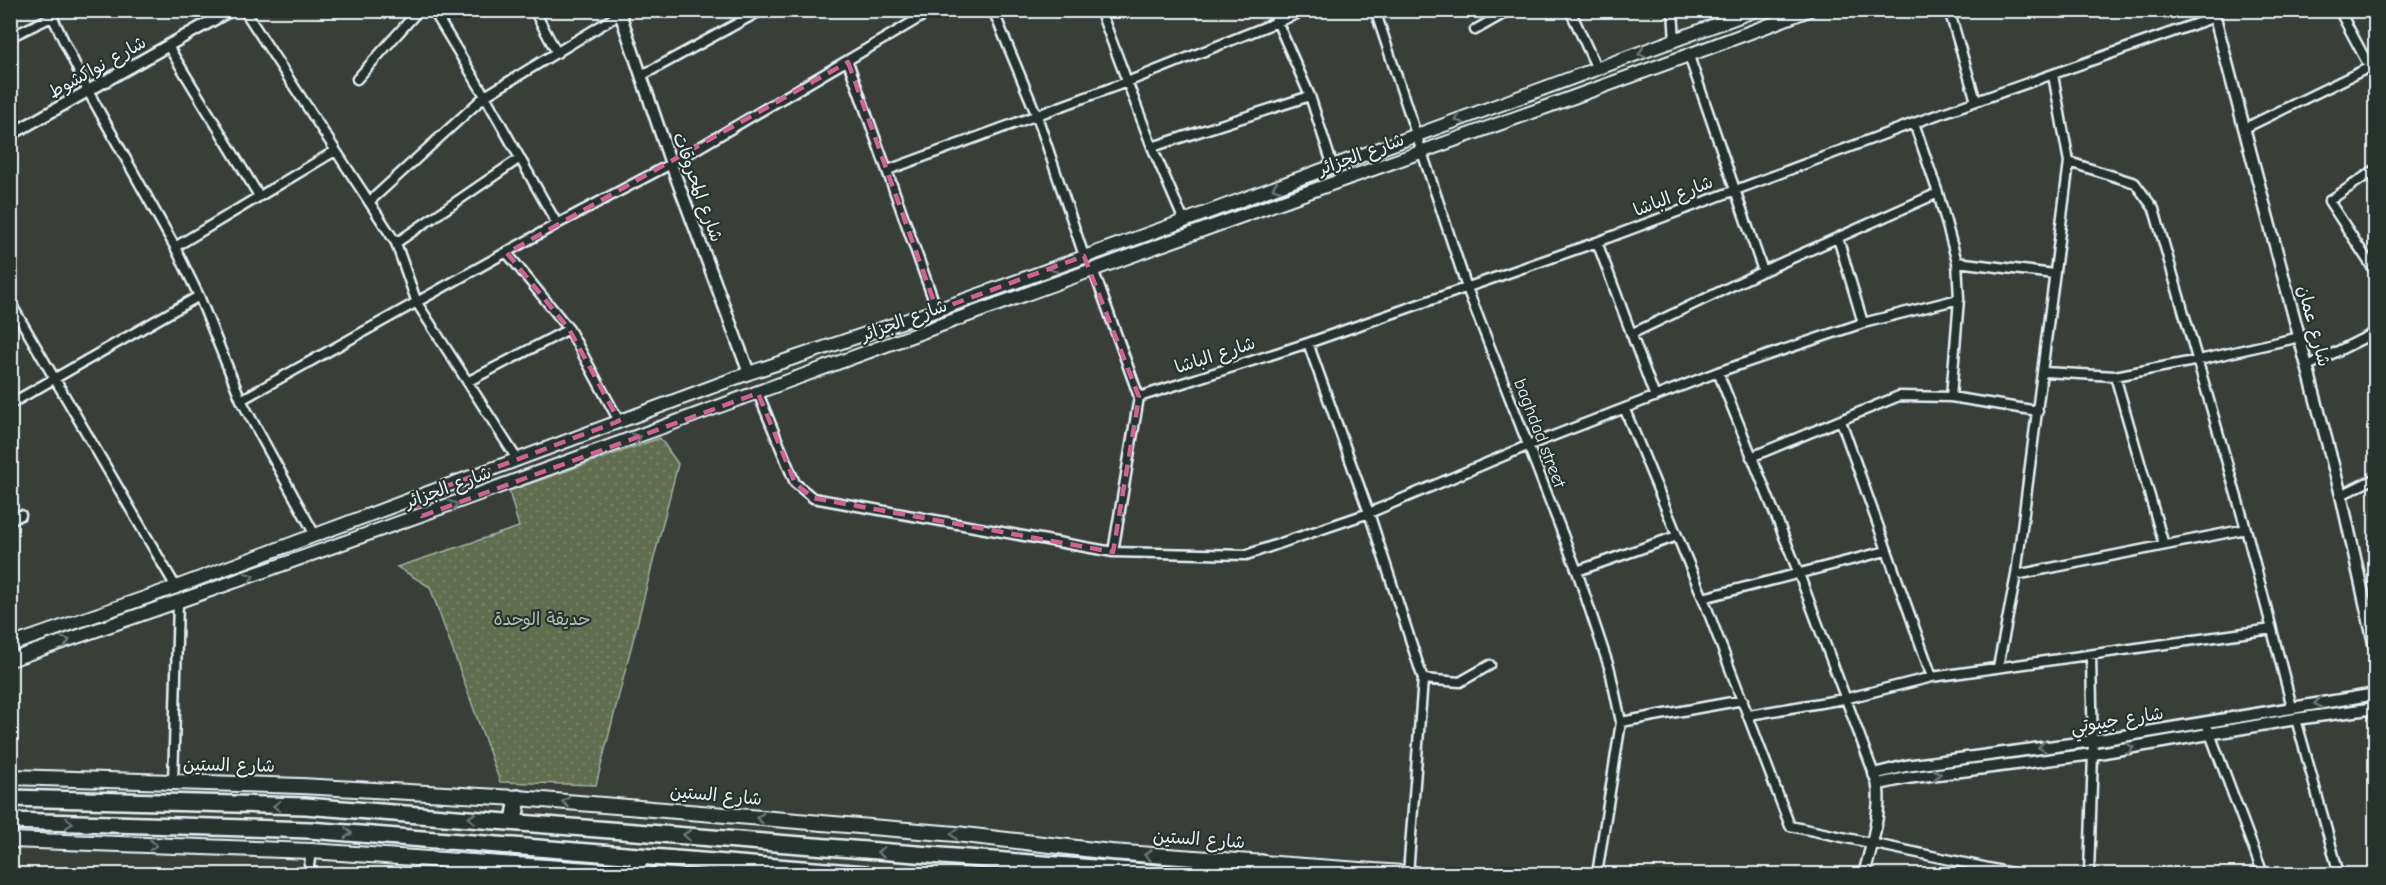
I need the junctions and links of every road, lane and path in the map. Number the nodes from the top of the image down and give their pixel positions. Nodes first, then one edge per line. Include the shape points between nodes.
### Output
1 (231, 10) edge
2 (244, 10) edge
3 (419, 10) edge
4 (433, 10) edge
5 (534, 10) edge
6 (762, 10) edge
7 (933, 10) edge
8 (993, 10) edge
9 (1100, 10) edge
10 (1272, 10) edge
11 (1307, 10) edge
12 (1376, 10) edge
13 (1510, 10) edge
14 (1570, 10) edge
15 (1673, 10) edge
16 (1756, 10) edge
17 (1809, 10) edge
18 (1949, 10) edge
19 (2339, 10) edge
20 (620, 12) edge
21 (50, 14) edge
22 (2214, 14) edge
23 (1277, 22) junction
24 (1475, 30) dead end
25 (10, 37) edge
26 (1675, 41) junction
27 (168, 46) junction
28 (557, 53) junction
29 (1689, 56) junction
30 (848, 62) junction
31 (2372, 65) edge
32 (1597, 69) junction
33 (2053, 75) junction
34 (641, 76) junction
35 (357, 79) dead end
36 (2376, 79) edge
37 (1127, 82) junction
38 (88, 91) junction
39 (485, 96) junction
40 (1310, 96) junction
41 (1976, 101) junction
42 (1037, 116) junction
43 (1914, 123) junction
44 (2245, 128) junction
45 (1416, 134) junction
46 (10, 135) edge
47 (1152, 147) junction
48 (335, 151) junction
49 (1423, 151) junction
50 (520, 158) junction
51 (2069, 162) junction
52 (671, 164) junction
53 (1333, 167) junction
54 (2376, 169) edge
55 (888, 170) junction
56 (1734, 190) junction
57 (1938, 193) junction
58 (259, 196) junction
59 (369, 202) junction
60 (1184, 221) junction
61 (558, 224) junction
62 (1838, 238) junction
63 (1597, 242) junction
64 (396, 243) junction
65 (175, 247) junction
66 (507, 253) junction
67 (1084, 256) junction
68 (1957, 262) junction
69 (1093, 270) junction
70 (1763, 271) junction
71 (2376, 273) edge
72 (2054, 274) junction
73 (1467, 288) junction
74 (199, 296) junction
75 (1959, 299) junction
76 (10, 302) edge
77 (417, 303) junction
78 (937, 310) junction
79 (1863, 323) junction
80 (569, 329) junction
81 (2376, 332) edge
82 (1631, 334) junction
83 (2300, 337) junction
84 (1308, 344) junction
85 (2199, 360) junction
86 (2308, 366) junction
87 (1718, 372) junction
88 (2044, 372) junction
89 (749, 373) junction
90 (2115, 376) junction
91 (56, 379) junction
92 (469, 381) junction
93 (758, 393) junction
94 (1140, 397) junction
95 (1655, 397) junction
96 (1951, 397) junction
97 (241, 400) junction
98 (10, 404) edge
99 (1625, 410) junction
100 (2038, 411) junction
101 (619, 421) junction
102 (1841, 421) junction
103 (1527, 446) junction
104 (1751, 457) junction
105 (517, 459) junction
106 (2376, 478) edge
107 (2340, 495) junction
108 (415, 498) junction
109 (1369, 513) junction
110 (21, 515) dead end
111 (422, 516) junction
112 (10, 520) edge
113 (2247, 529) junction
114 (315, 535) junction
115 (1677, 536) junction
116 (2164, 546) junction
117 (1886, 551) junction
118 (1113, 552) junction
119 (1576, 571) junction
120 (1799, 574) junction
121 (2016, 575) junction
122 (176, 587) junction
123 (1703, 598) junction
124 (178, 603) junction
125 (2272, 629) junction
126 (10, 645) edge
127 (2376, 652) edge
128 (2091, 656) junction
129 (10, 660) edge
130 (1490, 665) dead end
131 (1998, 667) junction
132 (1932, 677) junction
133 (1423, 679) junction
134 (2376, 694) edge
135 (1844, 699) junction
136 (1743, 700) junction
137 (2292, 707) junction
138 (2376, 708) edge
139 (1749, 715) junction
140 (2296, 719) junction
141 (1621, 722) junction
142 (2206, 723) junction
143 (2210, 734) junction
144 (2093, 741) junction
145 (2093, 754) junction
146 (10, 777) edge
147 (1877, 779) junction
148 (173, 783) junction
149 (10, 798) edge
150 (518, 798) junction
151 (514, 821) junction
152 (10, 822) edge
153 (10, 840) edge
154 (1873, 843) junction
155 (773, 844) junction
156 (310, 851) junction
157 (639, 856) junction
158 (768, 866) junction
159 (1260, 869) edge
160 (308, 874) edge
161 (643, 874) edge
162 (865, 874) edge
163 (1170, 874) edge
164 (1408, 874) edge
165 (1416, 874) edge
166 (1597, 874) edge
167 (1864, 874) edge
168 (2017, 874) edge
169 (2089, 874) edge
170 (2263, 874) edge
171 (2339, 874) edge

1 - 27 street, شارع نواكشوط
2 - 48 street
3 - 35 street
4 - 39 street
5 - 28 street
6 - 34 street
7 - 30 street
8 - 42 street
9 - 37 street
10 - 23 street
11 - 23 street
12 - 45 street, baghdad street
13 - 24 street
14 - 32 street
15 - 26 street
16 - 26 main road, شارع الجزائر
17 - 29 main road, شارع الجزائر
18 - 41 street
19 - 31 street
20 - 28 street
20 - 34 street, شارع المحروقات
21 - 25 street
21 - 38 street
22 - 33 street, شارع الباشا
22 - 44 street, شارع عمان
23 - 37 street
23 - 40 street
26 -> 32 main road, شارع الجزائر
27 - 38 street, شارع نواكشوط
27 - 58 street
28 - 39 street
29 - 49 main road, شارع الجزائر
29 - 56 street
30 - 52 street
30 - 55 street
31 - 36 street
31 - 44 street
32 -> 45 main road, شارع الجزائر
33 - 41 street, شارع الباشا
33 - 51 street
34 - 52 street, شارع المحروقات
37 - 42 street
37 - 47 street
38 - 46 street, شارع نواكشوط
38 - 65 street
39 - 50 street
39 - 59 street
40 - 47 street
40 - 53 street
41 - 43 street, شارع الباشا
42 - 55 street
42 - 67 street
43 - 56 street, شارع الباشا
43 - 57 street
44 - 83 street, شارع عمان
45 - 49 street, baghdad street
45 - 53 main road, شارع الجزائر
47 - 60 street
48 - 58 street
48 - 59 street
49 - 69 main road, شارع الجزائر
49 - 73 street, baghdad street
50 - 61 street
50 - 64 street
51 - 72 street
51 - 85 street via 2135,183 2154,208
52 - 61 street
52 - 89 street, شارع المحروقات
53 -> 60 main road, شارع الجزائر
54 - 71 street via 2330,201
55 - 78 street
56 - 63 street, شارع الباشا
56 - 70 street
57 - 62 street
57 - 68 street
58 - 65 street
59 - 64 street
60 - 67 main road, شارع الجزائر
61 - 66 street
62 - 70 street
62 - 79 street
63 - 73 street, شارع الباشا
63 - 82 street
64 - 77 street
65 - 74 street
66 - 77 street
66 - 80 street
67 - 69 main road
67 -> 78 main road, شارع الجزائر
68 - 72 street
68 - 75 street
69 - 93 main road, شارع الجزائر
69 - 94 street
70 - 82 street
72 - 88 street
73 - 84 street, شارع الباشا
73 - 103 street, baghdad street
74 - 91 street
74 - 97 street
75 - 79 street
75 - 96 street
76 - 91 street
77 - 92 street
77 - 97 street
78 - 89 main road, شارع الجزائر
79 - 87 street
80 - 92 street
80 - 101 street
81 - 86 street
82 - 95 street
83 - 85 street
83 - 86 street, شارع عمان
84 - 94 street, شارع الباشا
84 - 109 street
85 - 90 street
85 - 113 street
86 - 107 street, شارع عمان
87 - 95 street
87 - 104 street
88 - 90 street
88 - 100 street
89 - 93 main road
89 - 101 main road, شارع الجزائر
90 - 116 street
91 - 98 street
91 - 122 street
92 - 105 street
111 -> 93 main road, شارع الجزائر
93 - 118 street via 795,483 813,498
94 - 118 street
95 - 99 street
96 - 100 street
96 - 102 street via 1899,396
97 - 114 street
99 - 103 street
99 - 115 street
100 - 121 street
101 - 105 main road, شارع الجزائر
102 - 104 street
102 - 117 street
103 - 109 street
103 - 119 street, baghdad street
104 - 120 street
105 - 108 main road, شارع الجزائر
106 - 107 street
107 - 127 street, شارع عمان
108 - 111 main road
108 - 114 main road, شارع الجزائر
109 - 118 street via 1246,555
109 - 133 street
110 - 112 street
124 -> 111 main road, شارع الجزائر
113 - 116 street
113 - 125 street
114 - 122 main road, شارع الجزائر
115 - 119 street
115 - 123 street
116 - 121 street
117 - 120 street
117 - 132 street
119 - 141 street, baghdad street via 1610,670
120 - 123 street
120 - 135 street
121 - 131 street
122 - 124 main road
122 - 126 main road, شارع الجزائر
123 - 136 street
129 -> 124 main road, شارع الجزائر
124 - 148 street
125 - 128 street
125 - 137 street
128 - 131 street
128 - 144 street
130 - 133 street via 1460,682
131 - 132 street
132 - 135 street
133 - 164 street
134 -> 137 street, شارع جيبوتي
135 - 139 street
135 - 147 street
136 - 139 street
136 - 141 street
137 - 140 street
137 - 142 street, شارع جيبوتي
138 - 140 street, شارع جيبوتي
139 - 154 street via 1790,826
140 - 143 street, شارع جيبوتي
140 - 171 street
141 - 166 street, baghdad street
142 - 143 street
142 - 144 street, شارع جيبوتي
145 -> 143 street, شارع جيبوتي
143 - 170 street
144 - 145 street
144 -> 147 street, شارع جيبوتي via 1906,766
147 -> 145 street, شارع جيبوتي
145 - 169 street
146 - 148 main road, شارع الستين
147 - 154 street
148 - 150 main road, شارع الستين
151 -> 149 highway, شارع الستين via 305,806
150 - 151 highway
159 -> 150 main road, شارع الستين via 957,834
155 -> 151 highway, شارع الستين
152 -> 157 highway via 310,830
153 -> 156 main road
154 - 167 street
154 - 168 street
155 - 158 highway
163 -> 155 highway, شارع الستين
156 - 160 street
156 - 161 main road
157 - 158 highway
157 - 161 highway
158 - 162 highway
159 - 164 main road, شارع الستين
164 - 165 main road, شارع الستين

